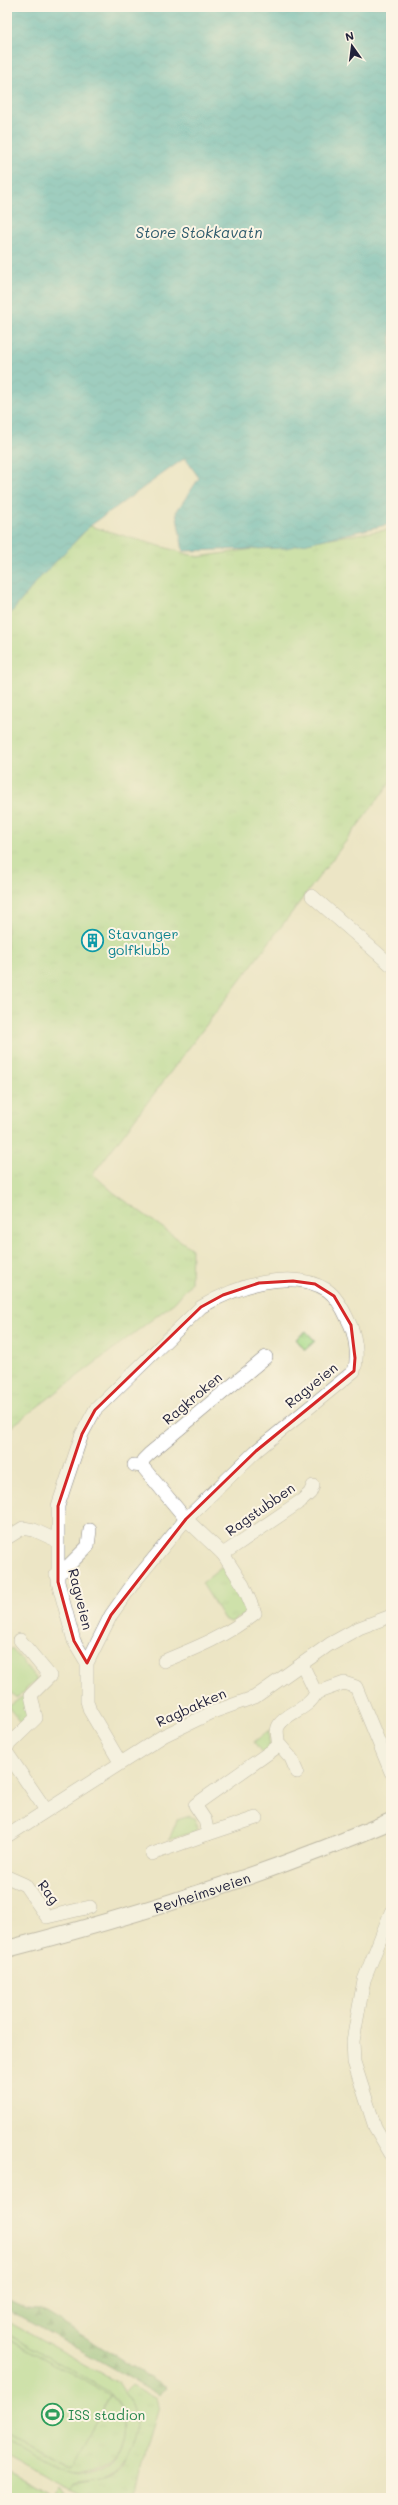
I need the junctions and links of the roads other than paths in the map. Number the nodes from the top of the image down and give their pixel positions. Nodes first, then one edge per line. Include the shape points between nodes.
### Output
1 (312, 896) dead end
2 (391, 965) edge
3 (266, 1357) dead end
4 (313, 1486) dead end
5 (186, 1519) junction
6 (90, 1530) dead end
7 (7, 1538) edge
8 (56, 1540) junction
9 (223, 1554) junction
10 (56, 1574) junction
11 (391, 1616) edge
12 (20, 1640) dead end
13 (164, 1661) dead end
14 (87, 1663) junction
15 (302, 1664) junction
16 (316, 1693) junction
17 (279, 1744) junction
18 (7, 1746) edge
19 (7, 1753) edge
20 (120, 1762) junction
21 (297, 1772) dead end
22 (391, 1772) edge
23 (46, 1810) junction
24 (256, 1818) dead end
25 (391, 1821) edge
26 (208, 1834) junction
27 (7, 1836) edge
28 (152, 1854) dead end
29 (7, 1877) edge
30 (90, 1907) dead end
31 (391, 1912) edge
32 (7, 1949) edge
33 (391, 2154) edge

1 - 2 street
3 - 5 street, Ragkroken via 138,1465
4 - 9 street, Ragstubben via 310,1493 301,1501
5 - 8 street, Ragveien via 251,1455 354,1371 351,1325 337,1300 328,1291 302,1281 259,1283 223,1295 201,1307 88,1420 58,1506
5 - 9 street, Ragkroken
5 - 14 street, Ragveien via 135,1581 111,1615
6 - 10 street via 88,1546 64,1570
7 - 8 street via 23,1528
8 - 10 street, Ragveien
9 - 13 street, Ragstubben via 246,1590 255,1613 238,1627 210,1642
10 - 14 street, Ragveien via 74,1641
11 - 15 street, Ragbakken via 359,1628
12 - 18 street via 50,1676 31,1695 36,1718
14 - 20 street, Ragveien via 87,1701 90,1711
15 - 16 street
15 - 20 street, Ragbakken via 255,1697 178,1728
16 - 17 street via 311,1701 280,1723 277,1732
16 - 22 street via 344,1683 356,1687
17 - 21 street via 291,1758
17 - 26 street via 195,1805 205,1820
19 - 23 street
20 - 23 street, Ragbakken
23 - 27 street, Ragbakken
24 - 26 street
25 - 32 main road, Revheimsveien via 300,1859 205,1893 125,1918
26 - 28 street
29 - 30 street, Rag via 24,1885 47,1917
31 - 33 street via 364,1980 353,2041 354,2062 375,2127

